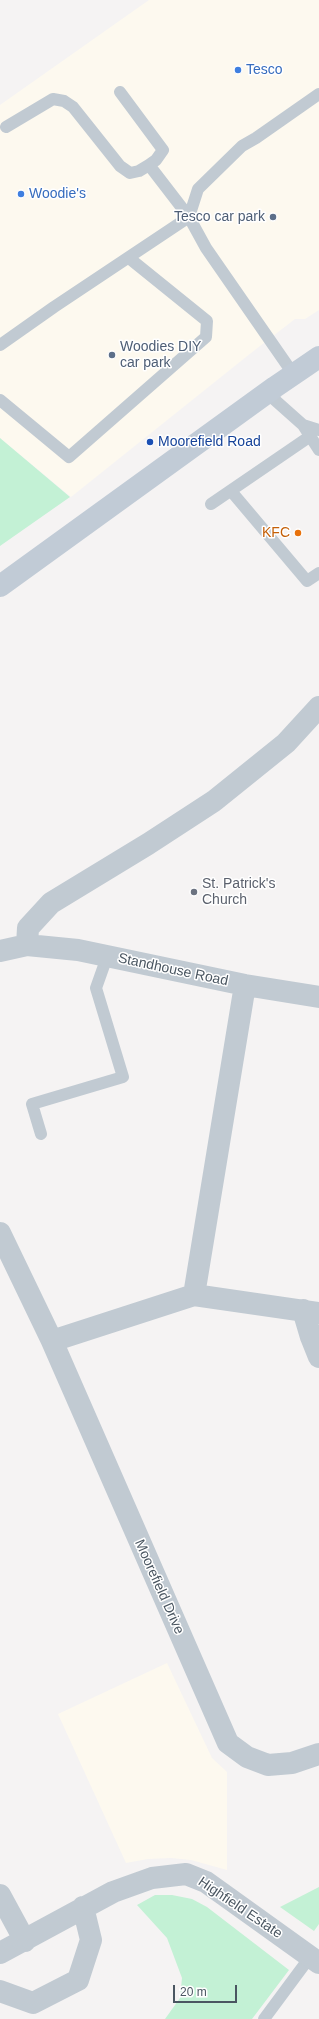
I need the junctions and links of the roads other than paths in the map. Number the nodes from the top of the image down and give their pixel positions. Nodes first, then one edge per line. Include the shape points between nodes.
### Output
1 (120, 92) dead end
2 (319, 94) edge
3 (6, 127) dead end
4 (149, 165) junction
5 (189, 217) junction
6 (129, 258) junction
7 (0, 345) edge
8 (319, 357) edge
9 (294, 375) junction
10 (267, 393) junction
11 (0, 400) edge
12 (314, 433) edge
13 (319, 450) edge
14 (231, 490) junction
15 (211, 504) dead end
16 (319, 573) edge
17 (0, 586) edge
18 (319, 707) edge
19 (27, 945) junction
20 (0, 951) edge
21 (107, 957) junction
22 (245, 985) junction
23 (319, 997) edge
24 (41, 1134) dead end
25 (0, 1233) edge
26 (194, 1295) junction
27 (311, 1312) edge
28 (52, 1341) junction
29 (319, 1358) edge
30 (319, 1754) edge
31 (0, 1895) edge
32 (83, 1907) junction
33 (25, 1941) junction
34 (0, 1953) edge
35 (314, 1960) edge
36 (0, 1991) edge
37 (264, 2019) edge

1 - 4 lane via 163,150
2 - 5 lane via 242,146 198,189
3 - 4 lane via 53,99 64,101 73,108 120,166 130,173
4 - 5 lane
5 - 6 lane
5 - 9 lane via 206,248
6 - 7 lane via 66,298
6 - 11 lane via 207,322 206,337 69,457
8 - 9 main road
9 - 10 main road
10 - 12 lane
10 - 17 main road
12 - 13 lane
12 - 14 lane
14 - 15 lane
14 - 16 lane via 307,581
18 - 19 street via 286,743 214,801 51,903 28,928
19 - 20 street, Standhouse Road
19 - 21 street, Standhouse Road via 78,950
21 - 22 street, Standhouse Road
21 - 24 lane via 96,988 123,1077 32,1104
22 - 23 street, Standhouse Road
22 - 26 street
25 - 28 street, Moorefield Drive
26 - 27 street
26 - 28 street
27 - 29 street via 311,1337
28 - 30 street, Moorefield Drive via 228,1743 247,1757 268,1765 292,1763
31 - 33 street
32 - 33 street, Highfield Estate
32 - 35 street, Highfield Estate via 113,1892 152,1878 186,1874 206,1882
32 - 36 street via 91,1940 78,1980 33,2003
33 - 34 street, Highfield Estate
35 - 37 lane

